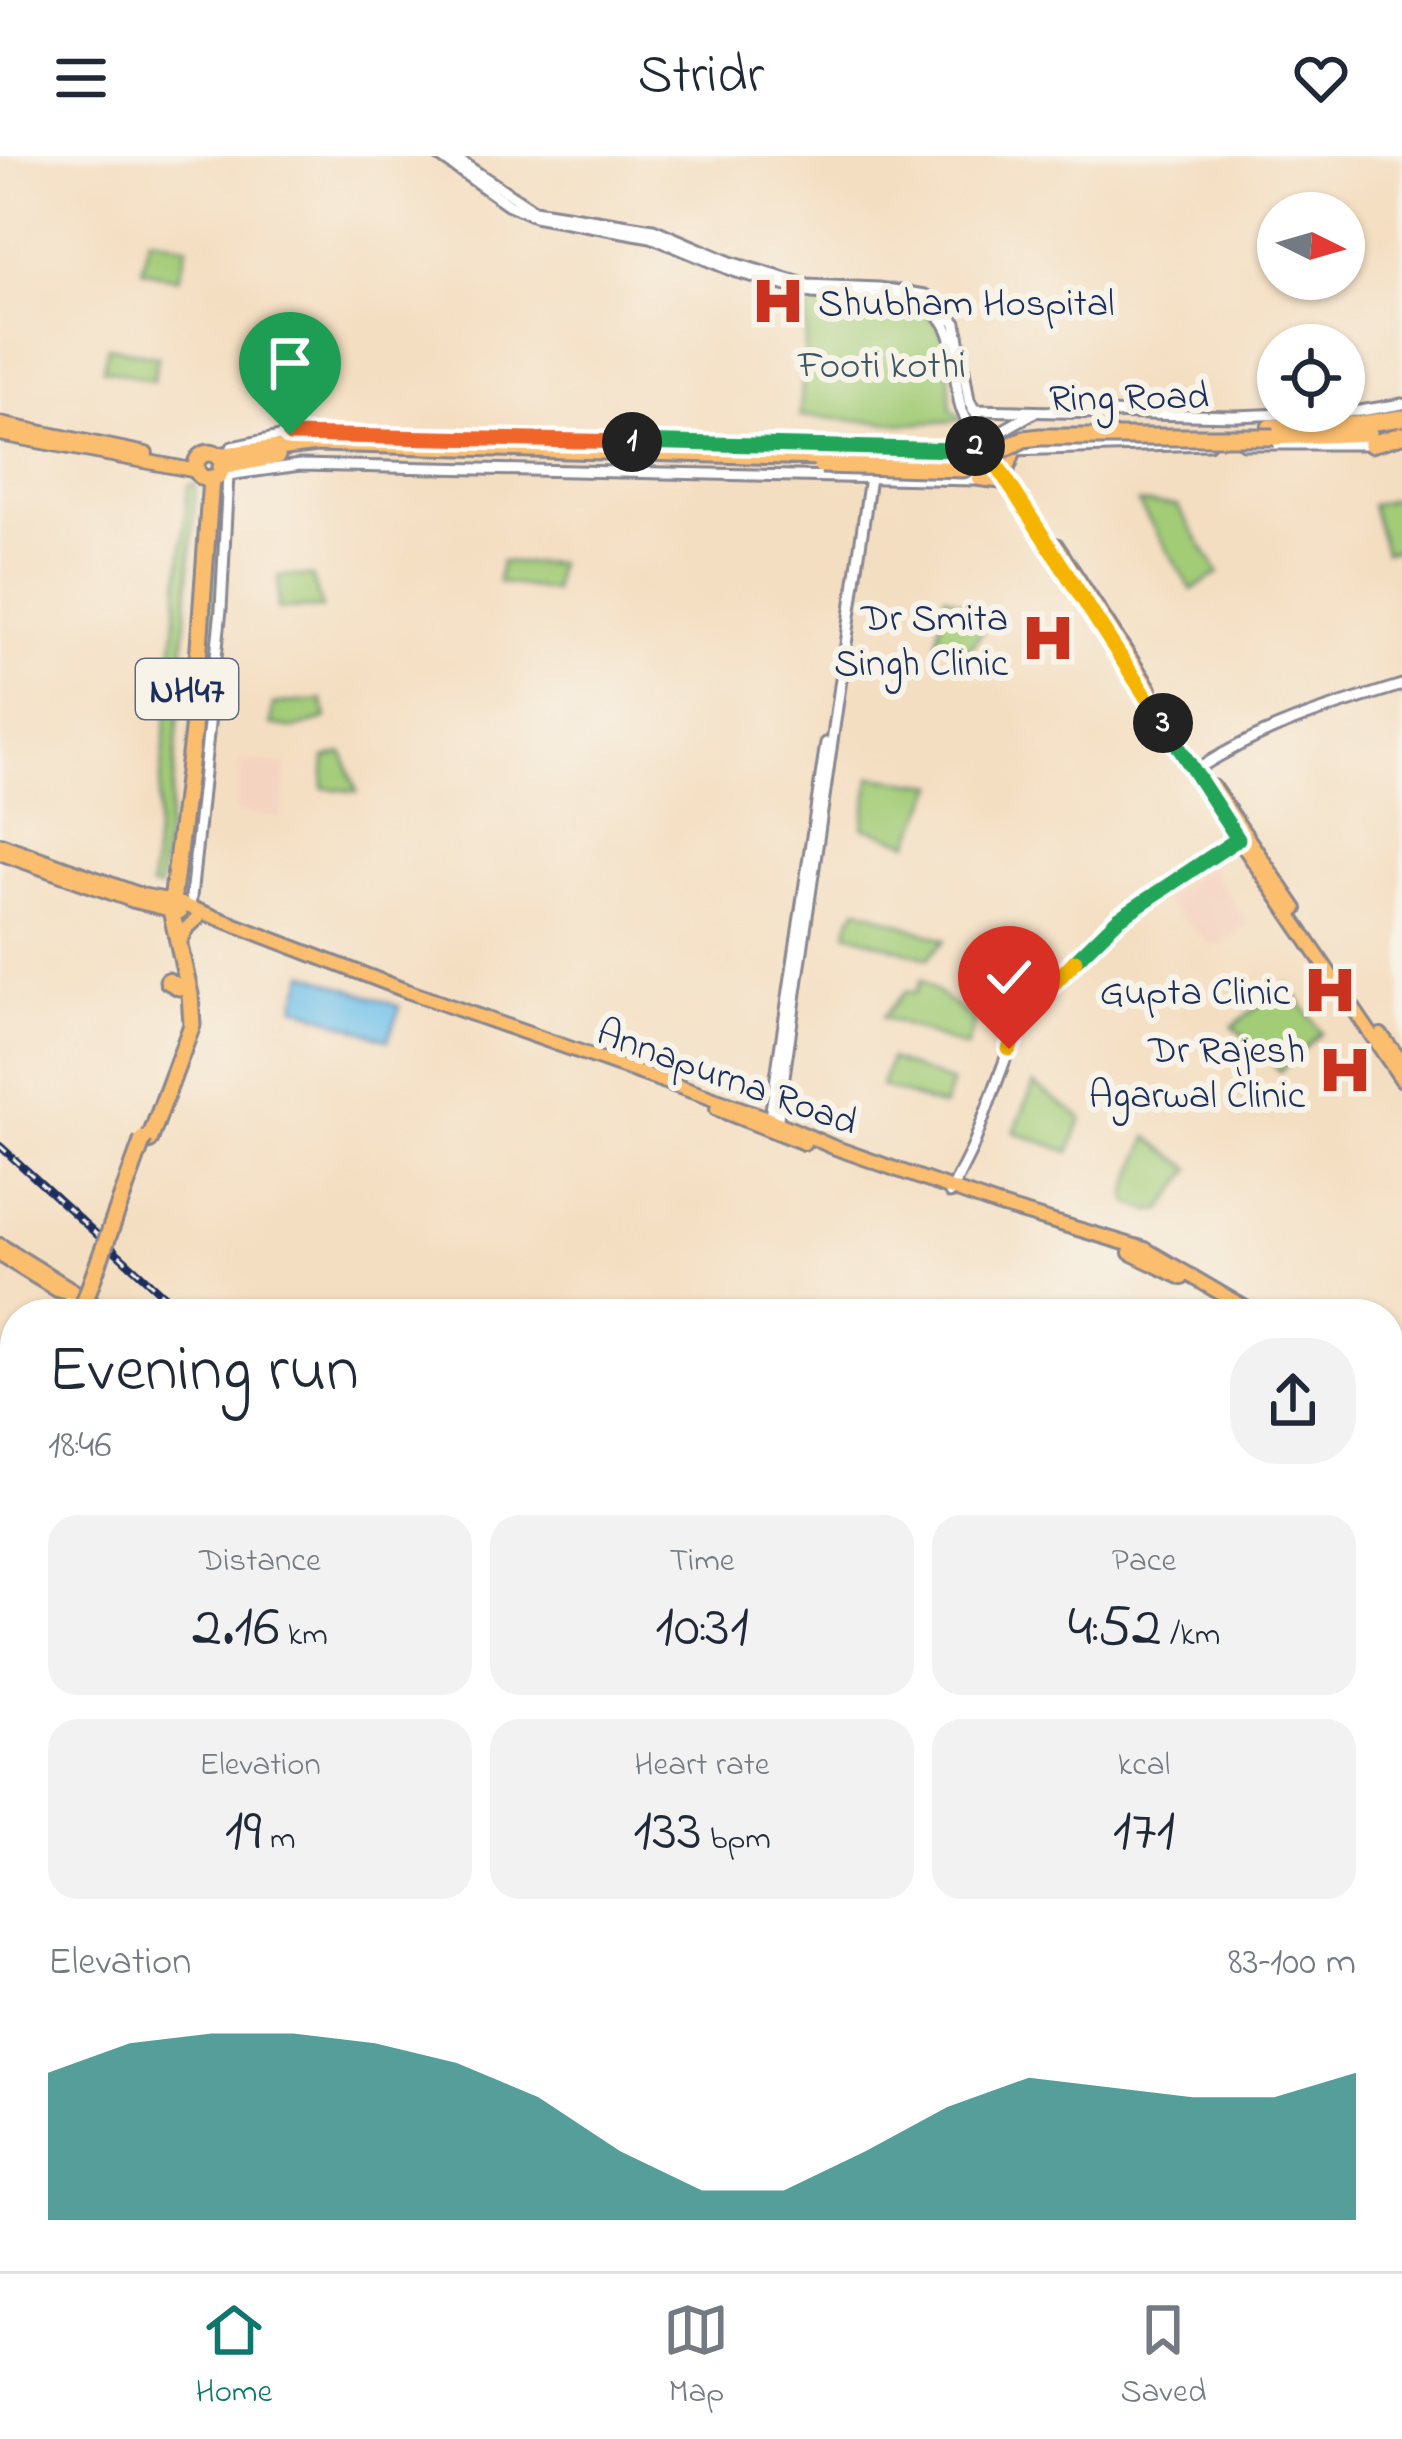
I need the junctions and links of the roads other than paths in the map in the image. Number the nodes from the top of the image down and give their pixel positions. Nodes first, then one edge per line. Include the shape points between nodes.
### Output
1 (439, 156) edge
2 (452, 156) edge
3 (1402, 404) edge
4 (970, 409) junction
5 (1365, 410) edge
6 (1033, 412) junction
7 (1257, 417) edge
8 (1365, 418) edge
9 (1402, 418) edge
10 (1013, 423) junction
11 (0, 424) edge
12 (1272, 432) joint
13 (0, 434) edge
14 (1402, 434) edge
15 (986, 440) junction
16 (457, 444) junction
17 (1371, 445) joint
18 (1016, 449) joint
19 (820, 456) junction
20 (272, 463) junction
21 (664, 465) junction
22 (210, 466) junction
23 (1002, 468) junction
24 (868, 477) junction
25 (979, 479) junction
26 (208, 518) junction
27 (226, 521) junction
28 (1402, 685) edge
29 (1199, 768) junction
30 (1242, 836) junction
31 (0, 849) edge
32 (176, 907) junction
33 (179, 945) junction
34 (187, 1024) junction
35 (1402, 1063) edge
36 (1402, 1080) edge
37 (773, 1126) junction
38 (950, 1191) junction
39 (0, 1245) edge
40 (0, 1255) edge
41 (72, 1292) junction
42 (69, 1299) edge
43 (85, 1299) edge
44 (89, 1299) edge
45 (1219, 1299) edge
46 (1231, 1299) edge

1 - 4 street via 534,216 651,237 812,293 926,304 951,332
2 - 4 street via 534,210 653,229 808,285 926,295 956,323
3 - 5 street
4 - 6 street
4 - 10 street
4 - 15 street
4 - 15 street
6 - 7 street
6 - 10 street
8 - 9 highway, Ring Road
10 - 15 street
11 - 22 main road, Ring Road
12 - 14 highway, Ring Road
12 - 19 highway, Ring Road, bridge via 1033,437 963,469
13 - 22 main road, Ring Road
14 - 17 highway
15 - 19 street via 958,450
15 - 23 main road
16 - 19 street
16 - 19 highway, Ring Road
16 - 22 highway, Ring Road via 299,443
17 - 18 street
18 - 23 main road
19 - 21 highway, Ring Road
20 - 21 highway, Ring Road via 299,452
20 - 22 highway, Ring Road
20 - 27 street via 228,475
21 - 24 street via 714,476
22 - 26 highway
22 - 32 highway, NH47
23 - 25 main road
23 - 25 street
23 - 29 main road
23 - 30 main road
24 - 25 street
24 - 37 street
26 - 27 highway
26 - 32 highway
27 - 32 street
28 - 29 street via 1322,708
29 - 30 main road
30 - 35 main road
30 - 36 main road
30 - 38 street via 1118,919 1029,1009
31 - 32 main road, Annapurna Road
32 - 33 highway, NH47
32 - 33 main road via 185,929
32 - 34 highway via 173,984
32 - 37 main road, Annapurna Road via 411,1000
33 - 34 highway, NH47
34 - 44 highway, bridge
37 - 38 main road, Annapurna Road
38 - 45 main road, Annapurna Road via 1142,1257
38 - 46 main road, Annapurna Road via 1156,1254
39 - 41 main road
40 - 41 main road
41 - 42 street
41 - 43 main road

